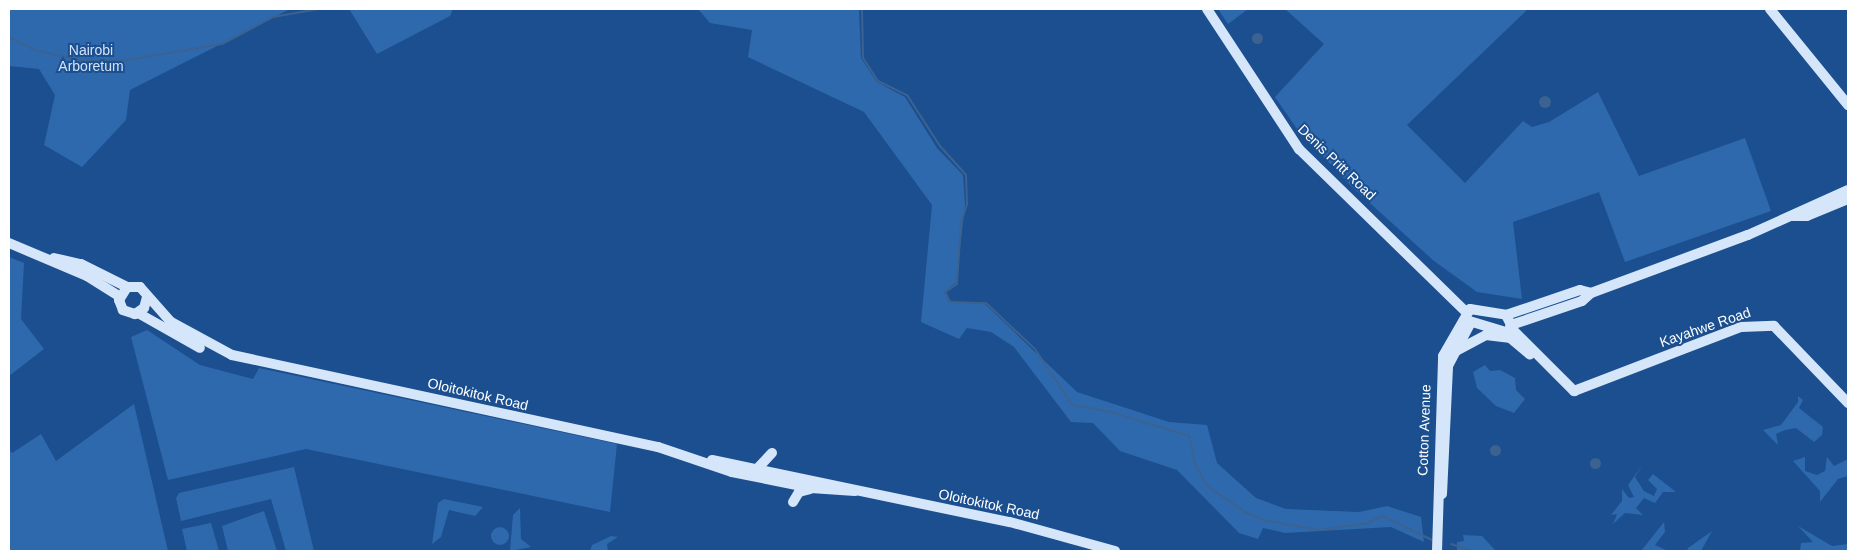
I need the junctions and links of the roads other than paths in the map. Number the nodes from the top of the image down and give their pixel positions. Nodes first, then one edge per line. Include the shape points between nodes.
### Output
1 (1207, 9) edge
2 (1770, 9) edge
3 (1848, 105) edge
4 (1848, 190) edge
5 (1848, 199) edge
6 (1793, 216) junction
7 (9, 243) edge
8 (1409, 252) junction
9 (44, 256) junction
10 (127, 287) junction
11 (119, 296) junction
12 (147, 297) junction
13 (1453, 300) junction
14 (138, 313) junction
15 (1471, 315) junction
16 (1505, 326) junction
17 (1452, 335) junction
18 (1451, 354) junction
19 (232, 355) junction
20 (1848, 403) edge
21 (772, 453) dead end
22 (703, 460) junction
23 (757, 469) junction
24 (811, 488) junction
25 (856, 491) junction
26 (793, 502) dead end
27 (1115, 551) edge
28 (1437, 551) edge
29 (1444, 551) edge

1 - 8 main road, Denis Pritt Road via 1295,143
2 - 3 main road
4 - 6 main road
5 - 6 main road via 1806,216
6 - 16 main road via 1592,293 1580,290
7 - 9 main road
8 - 13 main road, Denis Pritt Road
8 - 15 main road, Denis Pritt Road
9 - 10 main road via 81,264
9 - 11 main road
10 - 11 main road
10 - 12 main road via 140,287
11 - 14 main road via 124,310
12 - 14 main road
12 - 19 main road via 190,335
13 - 15 main road, Denis Pritt Road
13 - 17 main road
14 - 19 main road via 201,348
15 - 16 main road
15 - 16 main road
15 - 17 main road, Cotton Avenue
15 - 18 main road, Cotton Avenue
16 - 18 main road
16 - 20 main road, Kayahwe Road via 1574,391 1761,323 1774,326 1788,337
17 - 28 main road, Cotton Avenue via 1443,356 1439,383
18 - 29 main road, Cotton Avenue via 1445,412
19 - 22 main road, Oloitokitok Road
21 - 23 main road
22 - 23 main road, Oloitokitok Road
22 - 24 main road, Oloitokitok Road via 732,472
23 - 25 main road, Oloitokitok Road
24 - 25 main road, Oloitokitok Road
24 - 26 main road via 799,492
25 - 27 main road, Oloitokitok Road via 1029,526

